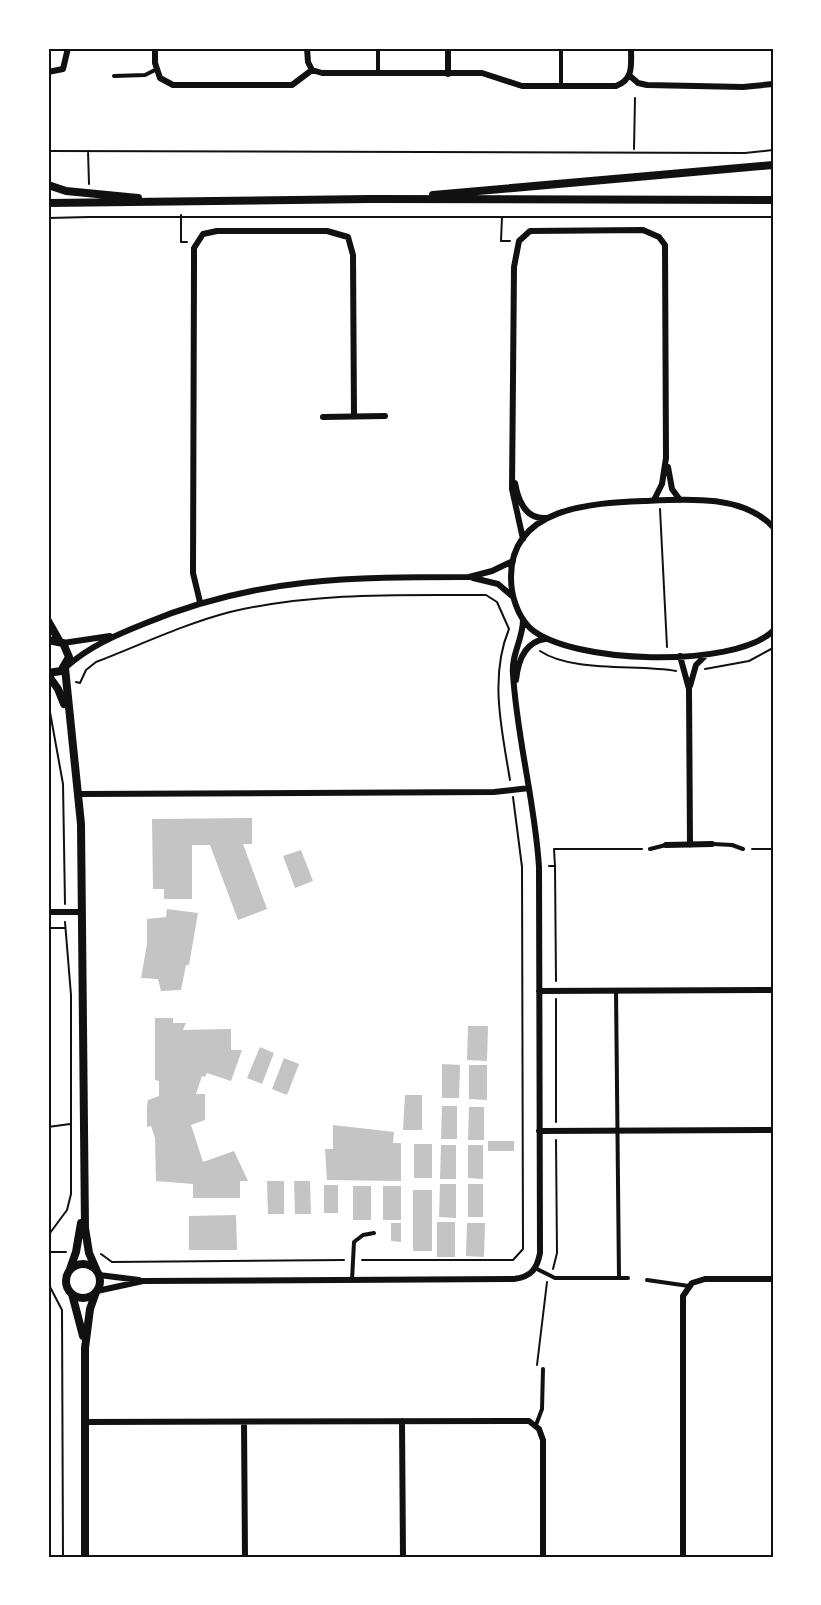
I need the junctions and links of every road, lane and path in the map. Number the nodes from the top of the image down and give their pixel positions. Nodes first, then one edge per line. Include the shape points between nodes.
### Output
1 (68, 48) edge
2 (155, 48) edge
3 (307, 48) edge
4 (378, 48) edge
5 (448, 48) edge
6 (561, 48) edge
7 (631, 48) edge
8 (157, 69) junction
9 (312, 70) junction
10 (48, 72) edge
11 (378, 73) junction
12 (448, 74) junction
13 (114, 76) dead end
14 (630, 76) junction
15 (773, 84) edge
16 (561, 86) junction
17 (635, 98) dead end
18 (634, 150) junction
19 (773, 150) edge
20 (48, 151) edge
21 (773, 165) edge
22 (48, 185) edge
23 (370, 199) junction
24 (773, 200) edge
25 (162, 201) junction
26 (48, 203) edge
27 (182, 215) junction
28 (89, 217) dead end
29 (502, 217) junction
30 (773, 217) edge
31 (519, 241) junction
32 (196, 243) junction
33 (354, 416) junction
34 (385, 416) dead end
35 (323, 417) dead end
36 (666, 458) junction
37 (513, 473) junction
38 (657, 500) junction
39 (680, 500) junction
40 (545, 518) junction
41 (773, 527) edge
42 (523, 539) junction
43 (513, 561) junction
44 (469, 577) junction
45 (513, 597) junction
46 (200, 602) junction
47 (497, 602) dead end
48 (523, 620) junction
49 (48, 621) edge
50 (510, 629) dead end
51 (773, 631) edge
52 (117, 635) junction
53 (545, 639) junction
54 (48, 640) edge
55 (62, 643) junction
56 (773, 648) edge
57 (706, 654) junction
58 (680, 656) junction
59 (668, 657) junction
60 (91, 665) dead end
61 (65, 667) junction
62 (668, 670) dead end
63 (686, 672) junction
64 (694, 672) junction
65 (48, 674) edge
66 (689, 689) junction
67 (515, 693) junction
68 (48, 701) edge
69 (70, 725) junction
70 (529, 788) junction
71 (512, 791) junction
72 (79, 794) junction
73 (712, 844) joint
74 (666, 845) joint
75 (690, 845) junction
76 (650, 849) joint
77 (743, 849) joint
78 (773, 849) edge
79 (522, 867) junction
80 (539, 867) junction
81 (48, 912) edge
82 (65, 912) junction
83 (82, 912) junction
84 (48, 928) edge
85 (65, 928) junction
86 (773, 990) edge
87 (539, 991) junction
88 (616, 991) junction
89 (70, 1124) junction
90 (48, 1127) edge
91 (773, 1130) edge
92 (539, 1131) junction
93 (617, 1131) junction
94 (83, 1199) junction
95 (374, 1233) dead end
96 (49, 1252) edge
97 (76, 1252) junction
98 (100, 1253) dead end
99 (352, 1260) junction
100 (536, 1268) junction
101 (69, 1271) junction
102 (97, 1272) junction
103 (619, 1277) junction
104 (628, 1278) dead end
105 (773, 1279) edge
106 (352, 1280) junction
107 (647, 1280) dead end
108 (143, 1281) junction
109 (689, 1286) junction
110 (96, 1292) junction
111 (72, 1294) junction
112 (85, 1348) junction
113 (543, 1369) dead end
114 (402, 1421) junction
115 (85, 1422) junction
116 (244, 1422) junction
117 (536, 1425) junction
118 (63, 1557) edge
119 (85, 1557) edge
120 (245, 1557) edge
121 (403, 1557) edge
122 (543, 1557) edge
123 (683, 1557) edge

1 - 10 street via 63,69
2 - 8 street
3 - 9 street
4 - 11 lane
5 - 12 street
6 - 16 lane
7 - 14 street
8 - 9 street via 166,82 182,86 292,85
8 - 13 lane via 145,75
9 - 11 street
11 - 12 street
12 - 16 street via 482,73 522,86
14 - 15 street via 647,85
14 - 16 street via 616,86
17 - 18 path
18 - 19 path
18 - 20 path
21 - 23 street via 537,188
22 - 25 street via 66,191
23 - 24 street
23 - 25 street
25 - 26 street
27 - 28 path
27 - 29 path
27 - 32 path via 181,242
29 - 30 path
29 - 31 path via 501,241
31 - 36 street via 538,229 643,230 663,240
31 - 37 street via 514,267
32 - 33 street via 203,234 217,231 327,231 348,237 353,255
32 - 46 street via 194,573
33 - 34 street
33 - 35 street
36 - 38 street
36 - 39 street via 671,486
37 - 40 street via 525,510 536,519
37 - 42 street via 513,497
38 - 39 street
38 - 40 street via 565,510
38 - 59 path
39 - 41 street via 741,507
40 - 42 street
42 - 43 street
43 - 44 street
43 - 45 street
44 - 45 street via 498,584
44 - 46 street via 317,579
45 - 48 street
46 - 52 street
47 - 60 path via 486,595 380,595 284,602 192,624
48 - 53 street
48 - 67 street via 513,665
49 - 55 street
50 - 71 path via 501,652 499,686
51 - 57 street via 748,646
52 - 55 street
52 - 61 street via 86,650
53 - 59 street via 582,650
53 - 67 street via 525,651 516,675
54 - 55 street
55 - 61 street via 69,652
56 - 64 path via 749,662
57 - 58 street
57 - 64 street
58 - 59 street
58 - 63 street
61 - 65 street
61 - 69 street
62 - 63 path
63 - 66 street
64 - 66 street
65 - 69 street via 58,689
66 - 75 street
67 - 70 street
68 - 82 path via 63,784
69 - 72 street
70 - 71 street
70 - 80 street
71 - 72 street
71 - 79 path
72 - 83 street
73 - 75 street
73 - 77 lane
74 - 75 street
74 - 76 lane
76 - 80 path via 554,849 555,866
77 - 78 path
79 - 80 path
79 - 99 path via 523,1249 513,1260
80 - 87 street
81 - 82 street
82 - 83 street
82 - 85 path
83 - 94 street
84 - 85 path
85 - 89 path via 71,995
86 - 88 street
87 - 88 street
87 - 92 street
88 - 93 lane
89 - 90 path
89 - 96 path via 70,1204 52,1228
91 - 93 street
92 - 93 street
92 - 100 street via 540,1253
93 - 103 lane
94 - 97 street
94 - 102 street via 87,1244
95 - 99 lane via 354,1242
96 - 97 path
96 - 118 path via 49,1285 62,1310
97 - 101 street
98 - 99 path via 112,1262
99 - 106 lane
100 - 103 lane via 555,1278
100 - 106 street via 526,1277 514,1279
101 - 102 street via 82,1263
101 - 111 street via 66,1282
102 - 108 street
102 - 110 street
103 - 104 lane
105 - 109 street via 705,1279
106 - 108 street
107 - 109 lane
108 - 110 street
109 - 123 street via 682,1303
110 - 111 street via 85,1298
110 - 112 street
111 - 112 street
112 - 115 street
113 - 117 lane via 542,1409
114 - 116 street
114 - 117 street via 524,1420
114 - 121 street
115 - 116 street
115 - 119 street
116 - 120 street
117 - 122 street via 543,1440

